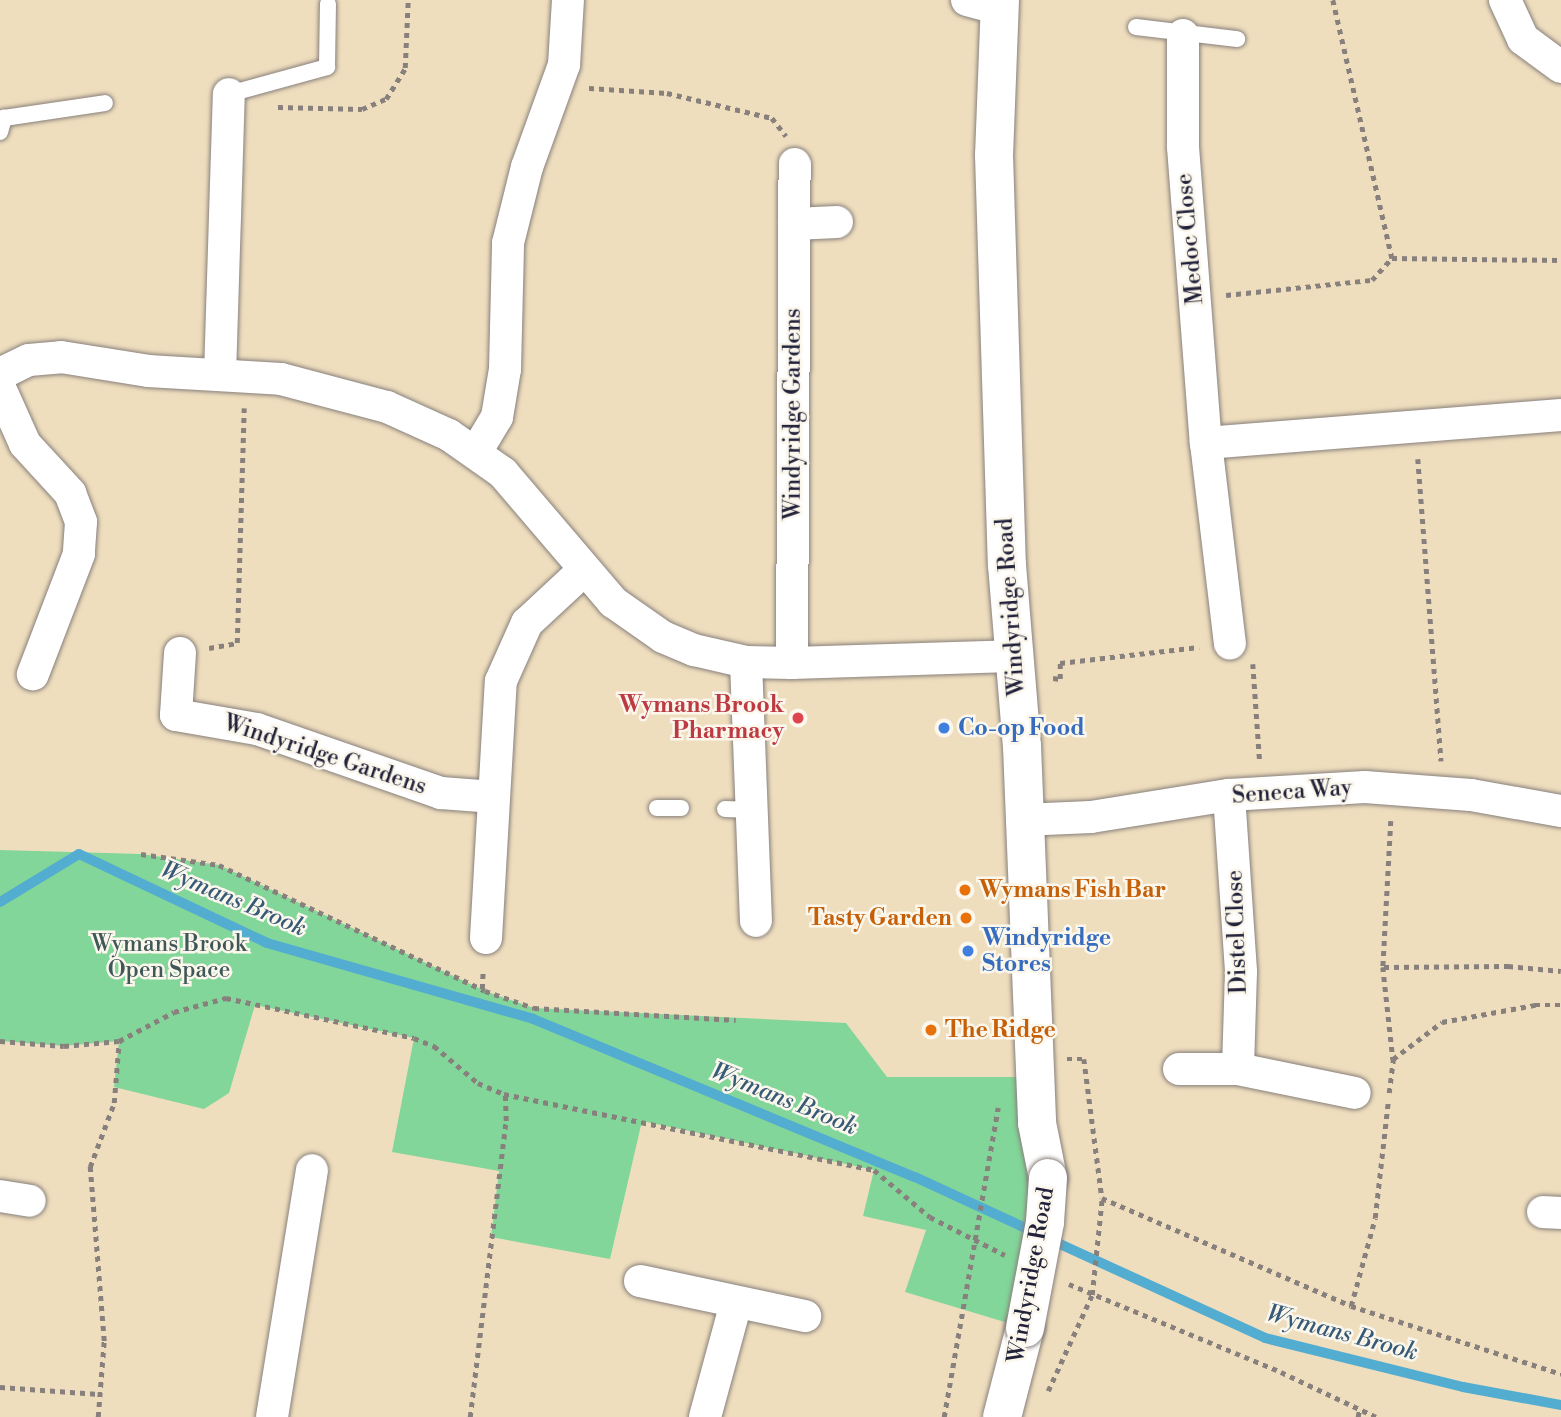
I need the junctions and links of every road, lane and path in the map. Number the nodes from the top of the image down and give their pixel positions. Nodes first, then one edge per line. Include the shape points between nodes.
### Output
1 (568, 0) edge
2 (1333, 0) edge
3 (1505, 0) edge
4 (988, 3) edge
5 (328, 4) dead end
6 (1136, 27) dead end
7 (1183, 35) junction
8 (1237, 39) dead end
9 (1561, 67) edge
10 (557, 91) junction
11 (229, 94) joint
12 (105, 103) dead end
13 (0, 132) edge
14 (795, 164) joint
15 (837, 222) dead end
16 (794, 224) junction
17 (1392, 258) junction
18 (1561, 260) edge
19 (1195, 298) junction
20 (0, 374) edge
21 (233, 375) junction
22 (0, 388) edge
23 (1561, 415) edge
24 (1416, 426) junction
25 (1206, 443) junction
26 (476, 452) junction
27 (584, 570) junction
28 (1230, 644) junction
29 (180, 653) joint
30 (746, 662) junction
31 (792, 663) junction
32 (1013, 666) junction
33 (33, 674) dead end
34 (1393, 789) junction
35 (1262, 792) junction
36 (1443, 793) junction
37 (1230, 795) junction
38 (494, 796) junction
39 (657, 808) dead end
40 (681, 808) dead end
41 (1561, 811) edge
42 (1022, 820) junction
43 (141, 855) dead end
44 (755, 921) dead end
45 (486, 938) dead end
46 (1383, 967) junction
47 (1561, 971) edge
48 (1561, 1005) edge
49 (736, 1020) dead end
50 (0, 1041) edge
51 (120, 1041) junction
52 (1038, 1059) junction
53 (1393, 1059) junction
54 (1179, 1069) dead end
55 (1238, 1069) junction
56 (1355, 1093) dead end
57 (505, 1094) junction
58 (1000, 1096) dead end
59 (312, 1170) dead end
60 (1102, 1198) junction
61 (978, 1241) junction
62 (1014, 1260) dead end
63 (640, 1281) dead end
64 (1068, 1283) dead end
65 (1092, 1295) junction
66 (736, 1303) junction
67 (1351, 1306) junction
68 (805, 1316) dead end
69 (1561, 1374) edge
70 (0, 1387) edge
71 (1048, 1391) dead end
72 (99, 1394) junction
73 (1359, 1410) junction
74 (98, 1417) edge
75 (272, 1417) edge
76 (470, 1417) edge
77 (705, 1417) edge
78 (944, 1417) edge
79 (1002, 1417) edge
80 (1358, 1417) edge
81 (1376, 1417) edge

1 - 10 street via 568,38
2 - 17 path
3 - 9 street via 1523,39
4 - 32 street, Windyridge Road
5 - 11 lane via 327,67
6 - 7 lane
7 - 8 lane
7 - 19 street, Medoc Close via 1183,147
10 - 14 path via 579,87 667,93 772,118 797,151
10 - 26 street via 516,205 508,243 505,369 497,417
11 - 21 street
12 - 13 lane via 4,118
14 - 16 street, Windyridge Gardens
15 - 16 street
16 - 31 street, Windyridge Gardens
17 - 18 path
17 - 19 path via 1372,280
19 - 25 street, Medoc Close
20 - 21 street via 44,357 148,371
21 - 26 street via 352,394 449,435
21 - 29 path via 237,643
22 - 33 street via 25,444 66,487 81,522 79,554
23 - 24 street
24 - 25 street
24 - 36 path
25 - 28 street, Medoc Close
26 - 27 street via 526,497
27 - 30 street via 613,602 663,637 694,650
27 - 38 street via 527,624 505,665
28 - 32 path via 1060,663 1060,679
28 - 35 path via 1252,655
29 - 38 street, Windyridge Gardens via 176,715 257,729 441,793
30 - 31 street
30 - 44 street via 738,809
31 - 32 street
32 - 42 street, Windyridge Road via 1022,746
34 - 35 street, Seneca Way
34 - 36 street, Seneca Way
34 - 46 path
35 - 37 street, Seneca Way
36 - 41 street, Seneca Way
37 - 42 street, Seneca Way via 1091,817
37 - 55 street, Distel Close via 1241,972
38 - 45 street
39 - 40 lane
42 - 52 street, Windyridge Road
43 - 49 path via 219,865 485,991 534,1008
46 - 47 path via 1508,966
46 - 53 path
48 - 53 path via 1535,1005 1442,1022
50 - 51 path via 64,1046
51 - 57 path via 174,1012 226,998 414,1038 434,1046 478,1083
51 - 72 path via 114,1103 90,1167 104,1341
52 - 60 path via 1084,1059
52 - 79 street, Windyridge Road, bridge via 1037,1123 1048,1178 1045,1222
53 - 67 path via 1375,1218
54 - 55 street
55 - 56 street
57 - 61 path via 874,1170 930,1217
57 - 76 path via 506,1121
58 - 61 path
59 - 75 street
60 - 65 path
60 - 67 path
61 - 62 path
61 - 78 path
63 - 66 street
64 - 65 path
65 - 71 path
65 - 73 path via 1281,1372
66 - 68 street
66 - 77 street
67 - 69 path
70 - 72 path
72 - 74 path
73 - 80 path
73 - 81 path

